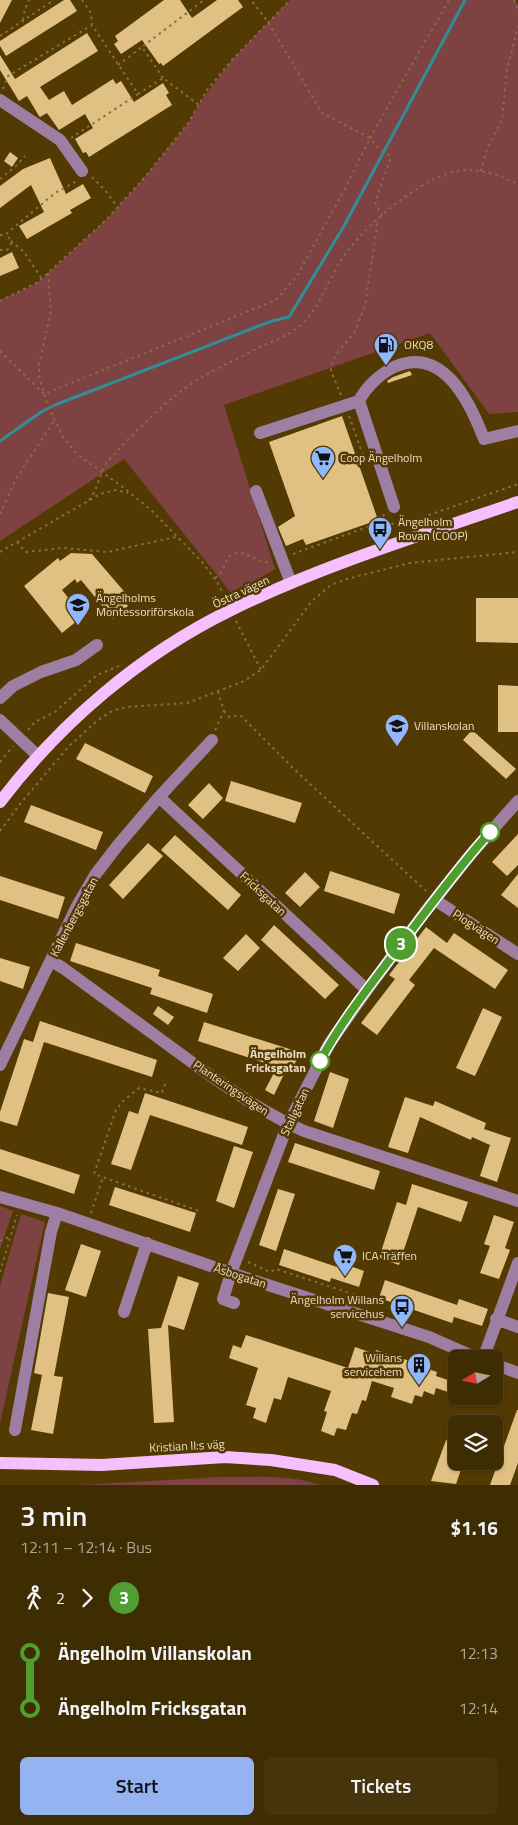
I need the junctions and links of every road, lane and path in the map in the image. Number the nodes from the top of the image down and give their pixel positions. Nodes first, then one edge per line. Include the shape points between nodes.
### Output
1 (30, 0) edge
2 (54, 0) edge
3 (82, 0) edge
4 (204, 0) edge
5 (251, 0) edge
6 (290, 0) edge
7 (449, 0) edge
8 (514, 0) edge
9 (518, 11) edge
10 (23, 20) junction
11 (268, 22) junction
12 (92, 25) junction
13 (518, 26) edge
14 (0, 36) edge
15 (142, 47) junction
16 (118, 65) junction
17 (163, 78) junction
18 (138, 94) junction
19 (1, 95) edge
20 (199, 105) junction
21 (370, 138) junction
22 (63, 143) junction
23 (25, 156) dead end
24 (481, 171) junction
25 (81, 175) junction
26 (0, 179) edge
27 (518, 184) edge
28 (118, 208) junction
29 (382, 216) junction
30 (378, 220) junction
31 (5, 234) junction
32 (0, 235) edge
33 (11, 241) junction
34 (0, 250) edge
35 (48, 273) junction
36 (42, 279) junction
37 (0, 301) edge
38 (0, 351) edge
39 (44, 394) junction
40 (359, 401) junction
41 (344, 405) junction
42 (54, 421) junction
43 (518, 431) edge
44 (260, 433) dead end
45 (368, 468) dead end
46 (102, 473) junction
47 (518, 484) edge
48 (256, 491) dead end
49 (130, 493) junction
50 (88, 500) junction
51 (518, 502) edge
52 (394, 508) joint
53 (0, 514) edge
54 (381, 522) junction
55 (384, 531) dead end
56 (176, 537) junction
57 (17, 542) junction
58 (0, 552) edge
59 (518, 552) edge
60 (281, 558) junction
61 (215, 579) junction
62 (291, 583) junction
63 (225, 597) dead end
64 (235, 617) dead end
65 (97, 645) dead end
66 (261, 670) junction
67 (218, 692) junction
68 (0, 698) edge
69 (224, 711) junction
70 (0, 720) edge
71 (19, 738) junction
72 (212, 740) joint
73 (37, 755) junction
74 (0, 761) edge
75 (159, 797) junction
76 (518, 801) edge
77 (0, 802) edge
78 (0, 831) edge
79 (435, 900) junction
80 (518, 954) edge
81 (51, 961) junction
82 (367, 990) junction
83 (0, 1065) edge
84 (165, 1084) dead end
85 (288, 1124) junction
86 (103, 1177) junction
87 (0, 1197) edge
88 (518, 1201) edge
89 (21, 1203) junction
90 (199, 1211) dead end
91 (57, 1213) junction
92 (88, 1224) junction
93 (12, 1236) junction
94 (0, 1241) edge
95 (147, 1243) junction
96 (518, 1264) edge
97 (0, 1272) edge
98 (231, 1273) junction
99 (234, 1302) dead end
100 (124, 1312) dead end
101 (496, 1319) junction
102 (518, 1327) edge
103 (460, 1350) edge
104 (484, 1350) edge
105 (503, 1367) edge
106 (518, 1373) edge
107 (15, 1430) dead end
108 (0, 1463) edge
109 (373, 1485) edge

1 - 10 path
2 - 10 path
3 - 12 path via 91,13
4 - 15 path
5 - 11 path
6 - 11 path
7 - 21 path
8 - 9 path
10 - 14 path
11 - 20 path via 214,83
11 - 21 path via 322,113
12 - 16 path
12 - 19 path via 8,76
13 - 24 path via 507,70 502,120 487,149
15 - 16 path
15 - 17 path
16 - 18 path
17 - 18 path
17 - 20 path
18 - 22 path
19 - 22 street
20 - 28 path via 189,122
21 - 29 path via 388,154 390,160 375,202
21 - 39 path via 297,276 276,300
22 - 25 street
23 - 26 path
24 - 27 path
24 - 29 path via 461,170 440,176
25 - 28 path via 89,174
25 - 31 path
28 - 35 path
29 - 30 path
30 - 41 path via 365,306 354,333 331,365
30 - 46 path via 347,252 315,308 302,324 184,389 115,453
31 - 32 path
31 - 33 path
33 - 34 path via 7,250
33 - 36 path via 24,252
35 - 36 path
35 - 39 path via 51,311 39,369
36 - 37 path
38 - 39 path
39 - 42 path
40 - 41 street
40 - 43 street via 373,382 389,369 404,363 420,362 440,370 454,384 468,404 484,438
40 - 52 street
41 - 44 street
41 - 45 path
42 - 46 path via 71,448
42 - 53 path via 17,477
46 - 49 path
46 - 50 path
47 - 54 path via 400,525
48 - 60 street
49 - 50 path via 109,491
49 - 56 path
50 - 57 path
51 - 62 main road, Östra vägen
52 - 54 path via 385,513
54 - 55 path
54 - 60 path
56 - 57 path via 107,552 63,548 26,552
56 - 61 path
57 - 58 path
59 - 66 path via 410,564 338,582 311,602
60 - 61 path via 265,562 243,553 234,554 227,559 223,572
60 - 62 street
61 - 63 path
62 - 73 main road, Östra vägen via 230,611 158,653 117,683
64 - 66 path
65 - 68 street via 76,660 13,686
66 - 67 path
67 - 69 path
67 - 78 path via 187,703 126,707 105,715 70,745
69 - 72 path
69 - 79 path via 229,717 240,715
70 - 71 street
71 - 73 street
71 - 74 path
72 - 75 street, Kallenbergsgatan
73 - 77 main road, Östra vägen
75 - 81 street, Kallenbergsgatan via 95,875
75 - 82 street, Fricksgatan
76 - 79 street, Stallgatan
79 - 80 street, Plogvägen
79 - 82 street, Stallgatan
81 - 83 street, Kallenbergsgatan
81 - 85 street, Planteringsvägen via 239,1096
82 - 85 street, Stallgatan via 329,1044
84 - 86 path via 162,1093 139,1088 116,1110 94,1174
85 - 88 street, Planteringsvägen
85 - 98 street, Stallgatan
86 - 90 path
86 - 92 path
87 - 89 street, Åsbogatan
89 - 91 street, Åsbogatan
89 - 93 path
91 - 92 street, Åsbogatan
91 - 107 street
92 - 95 street, Åsbogatan
93 - 94 path
93 - 97 path
95 - 98 street, Åsbogatan
95 - 100 street
96 - 101 street
98 - 99 street, Stallgatan via 223,1299
98 - 103 street, Åsbogatan via 430,1337
101 - 102 street
101 - 104 street
105 - 106 street
108 - 109 main road, Kristian II:s väg via 102,1464 225,1456 335,1470

